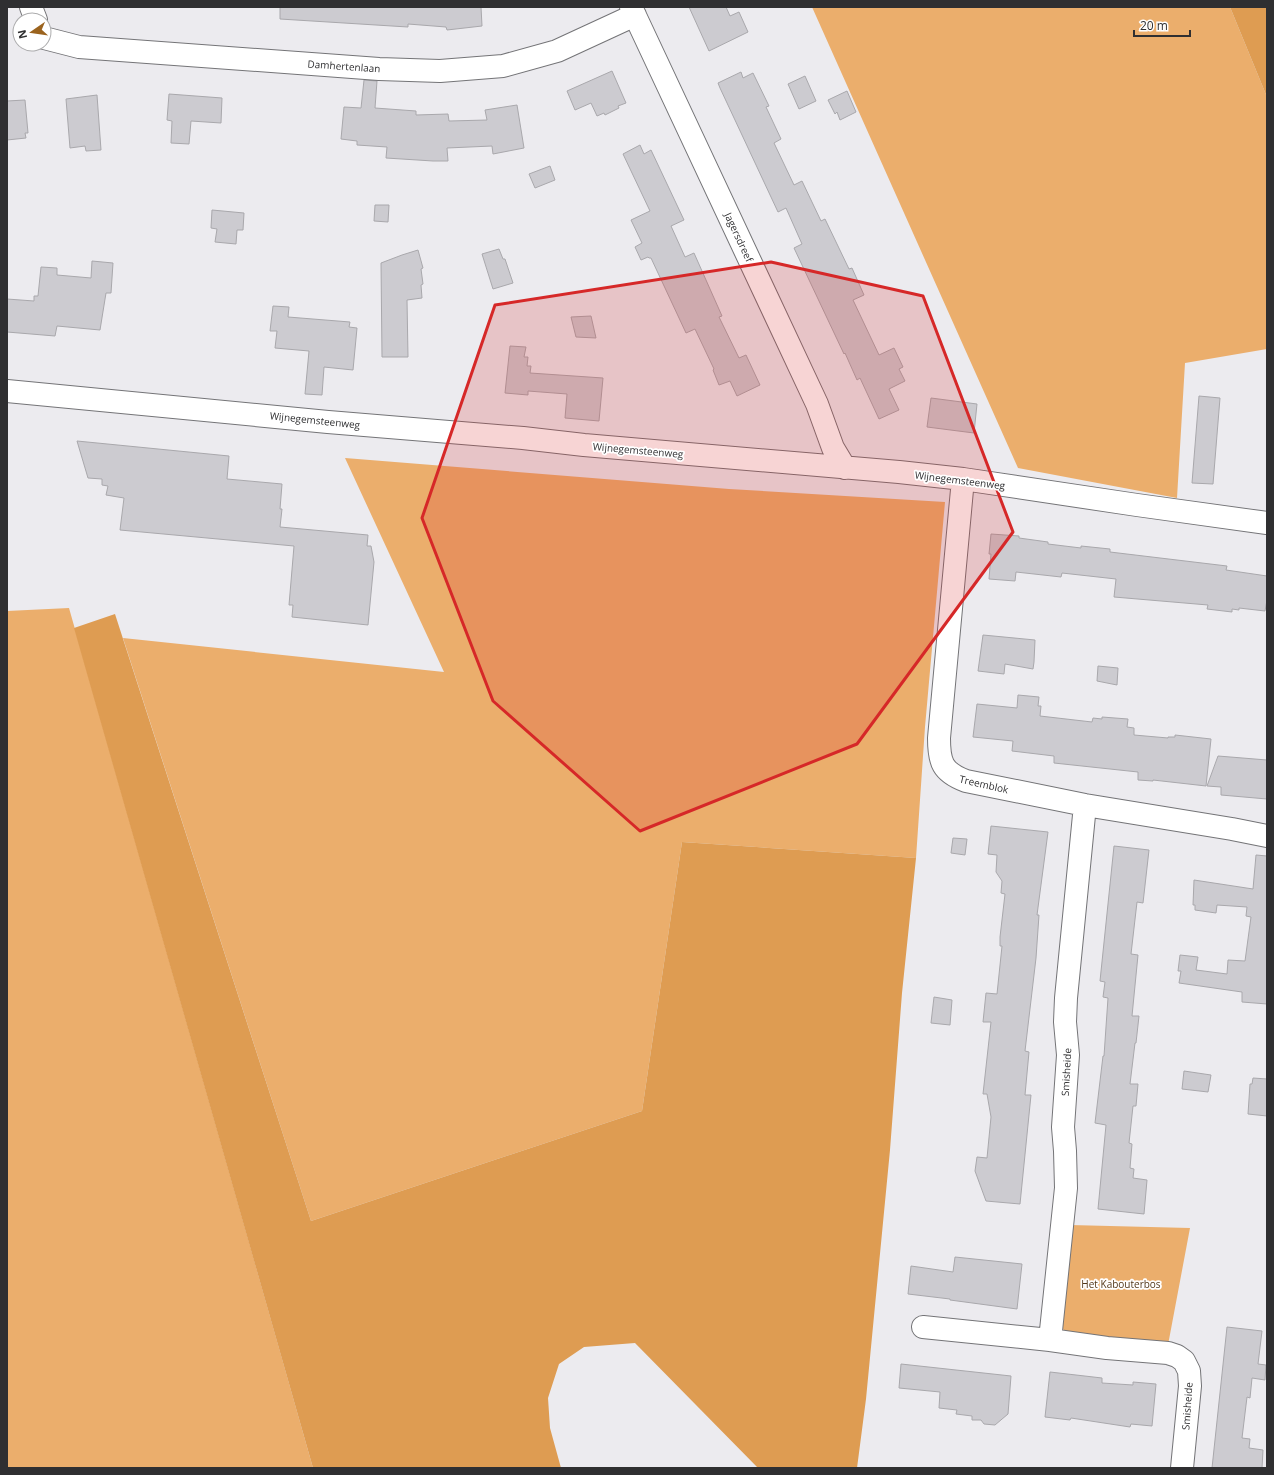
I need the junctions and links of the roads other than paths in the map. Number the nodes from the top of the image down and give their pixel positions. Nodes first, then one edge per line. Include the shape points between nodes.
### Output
1 (633, 11) edge
2 (52, 40) edge
3 (7, 391) edge
4 (845, 468) junction
5 (963, 479) junction
6 (1267, 524) edge
7 (1085, 805) junction
8 (1267, 836) edge
9 (923, 1327) dead end
10 (1050, 1340) junction
11 (1182, 1468) edge

1 - 2 street, Damhertenlaan via 557,51 503,66 440,71 379,69 79,47
1 - 4 street, Jagersdreef via 817,404 833,448
3 - 4 street, Wijnegemsteenweg
4 - 5 street, Wijnegemsteenweg
5 - 6 street, Wijnegemsteenweg
5 - 7 street, Treemblok via 939,738 942,762 954,777 966,781
7 - 8 street, Treemblok
7 - 10 street, Smisheide via 1066,998 1068,1055 1063,1127 1066,1188
9 - 10 street, Smisheide
10 - 11 street, Smisheide via 1168,1354 1184,1361 1189,1371 1190,1386

